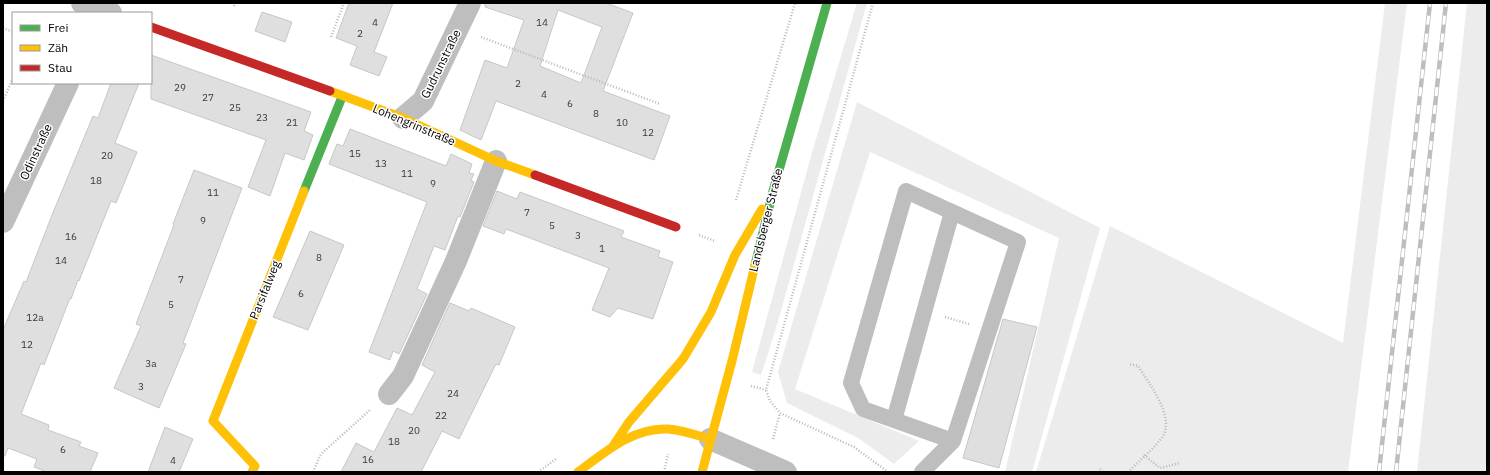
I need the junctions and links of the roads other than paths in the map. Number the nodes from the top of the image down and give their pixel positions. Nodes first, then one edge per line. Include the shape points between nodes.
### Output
1 (470, 3) edge
2 (827, 3) edge
3 (152, 27) edge
4 (68, 84) edge
5 (342, 96) junction
6 (403, 118) junction
7 (496, 160) junction
8 (773, 191) junction
9 (952, 212) junction
10 (3, 222) edge
11 (676, 227) dead end
12 (388, 394) road end
13 (894, 420) junction
14 (710, 439) junction
15 (953, 441) junction
16 (613, 446) junction
17 (252, 472) edge
18 (578, 472) edge
19 (702, 472) edge
20 (786, 472) edge
21 (922, 472) edge

1 - 6 street, Gudrunstraße via 423,101
2 - 8 street, Landsberger Straße
3 - 5 street, Lohengrinstraße
4 - 10 street, Odinstraße
5 - 6 street, Lohengrinstraße
5 - 17 street, Parsifalweg via 212,421 255,466
6 - 7 street, Lohengrinstraße
7 - 11 street, Lohengrinstraße
7 - 12 street via 456,261 403,376
8 - 14 street, Landsberger Straße via 732,361
8 - 16 street via 735,255 711,312 683,359 629,422
9 - 13 lane
9 - 13 lane via 906,191 851,383 863,409
9 - 15 lane via 1018,242
13 - 15 lane
14 - 16 street via 663,429 636,434
14 - 19 street, Landsberger Straße
14 - 20 street
15 - 21 lane
16 - 18 street

